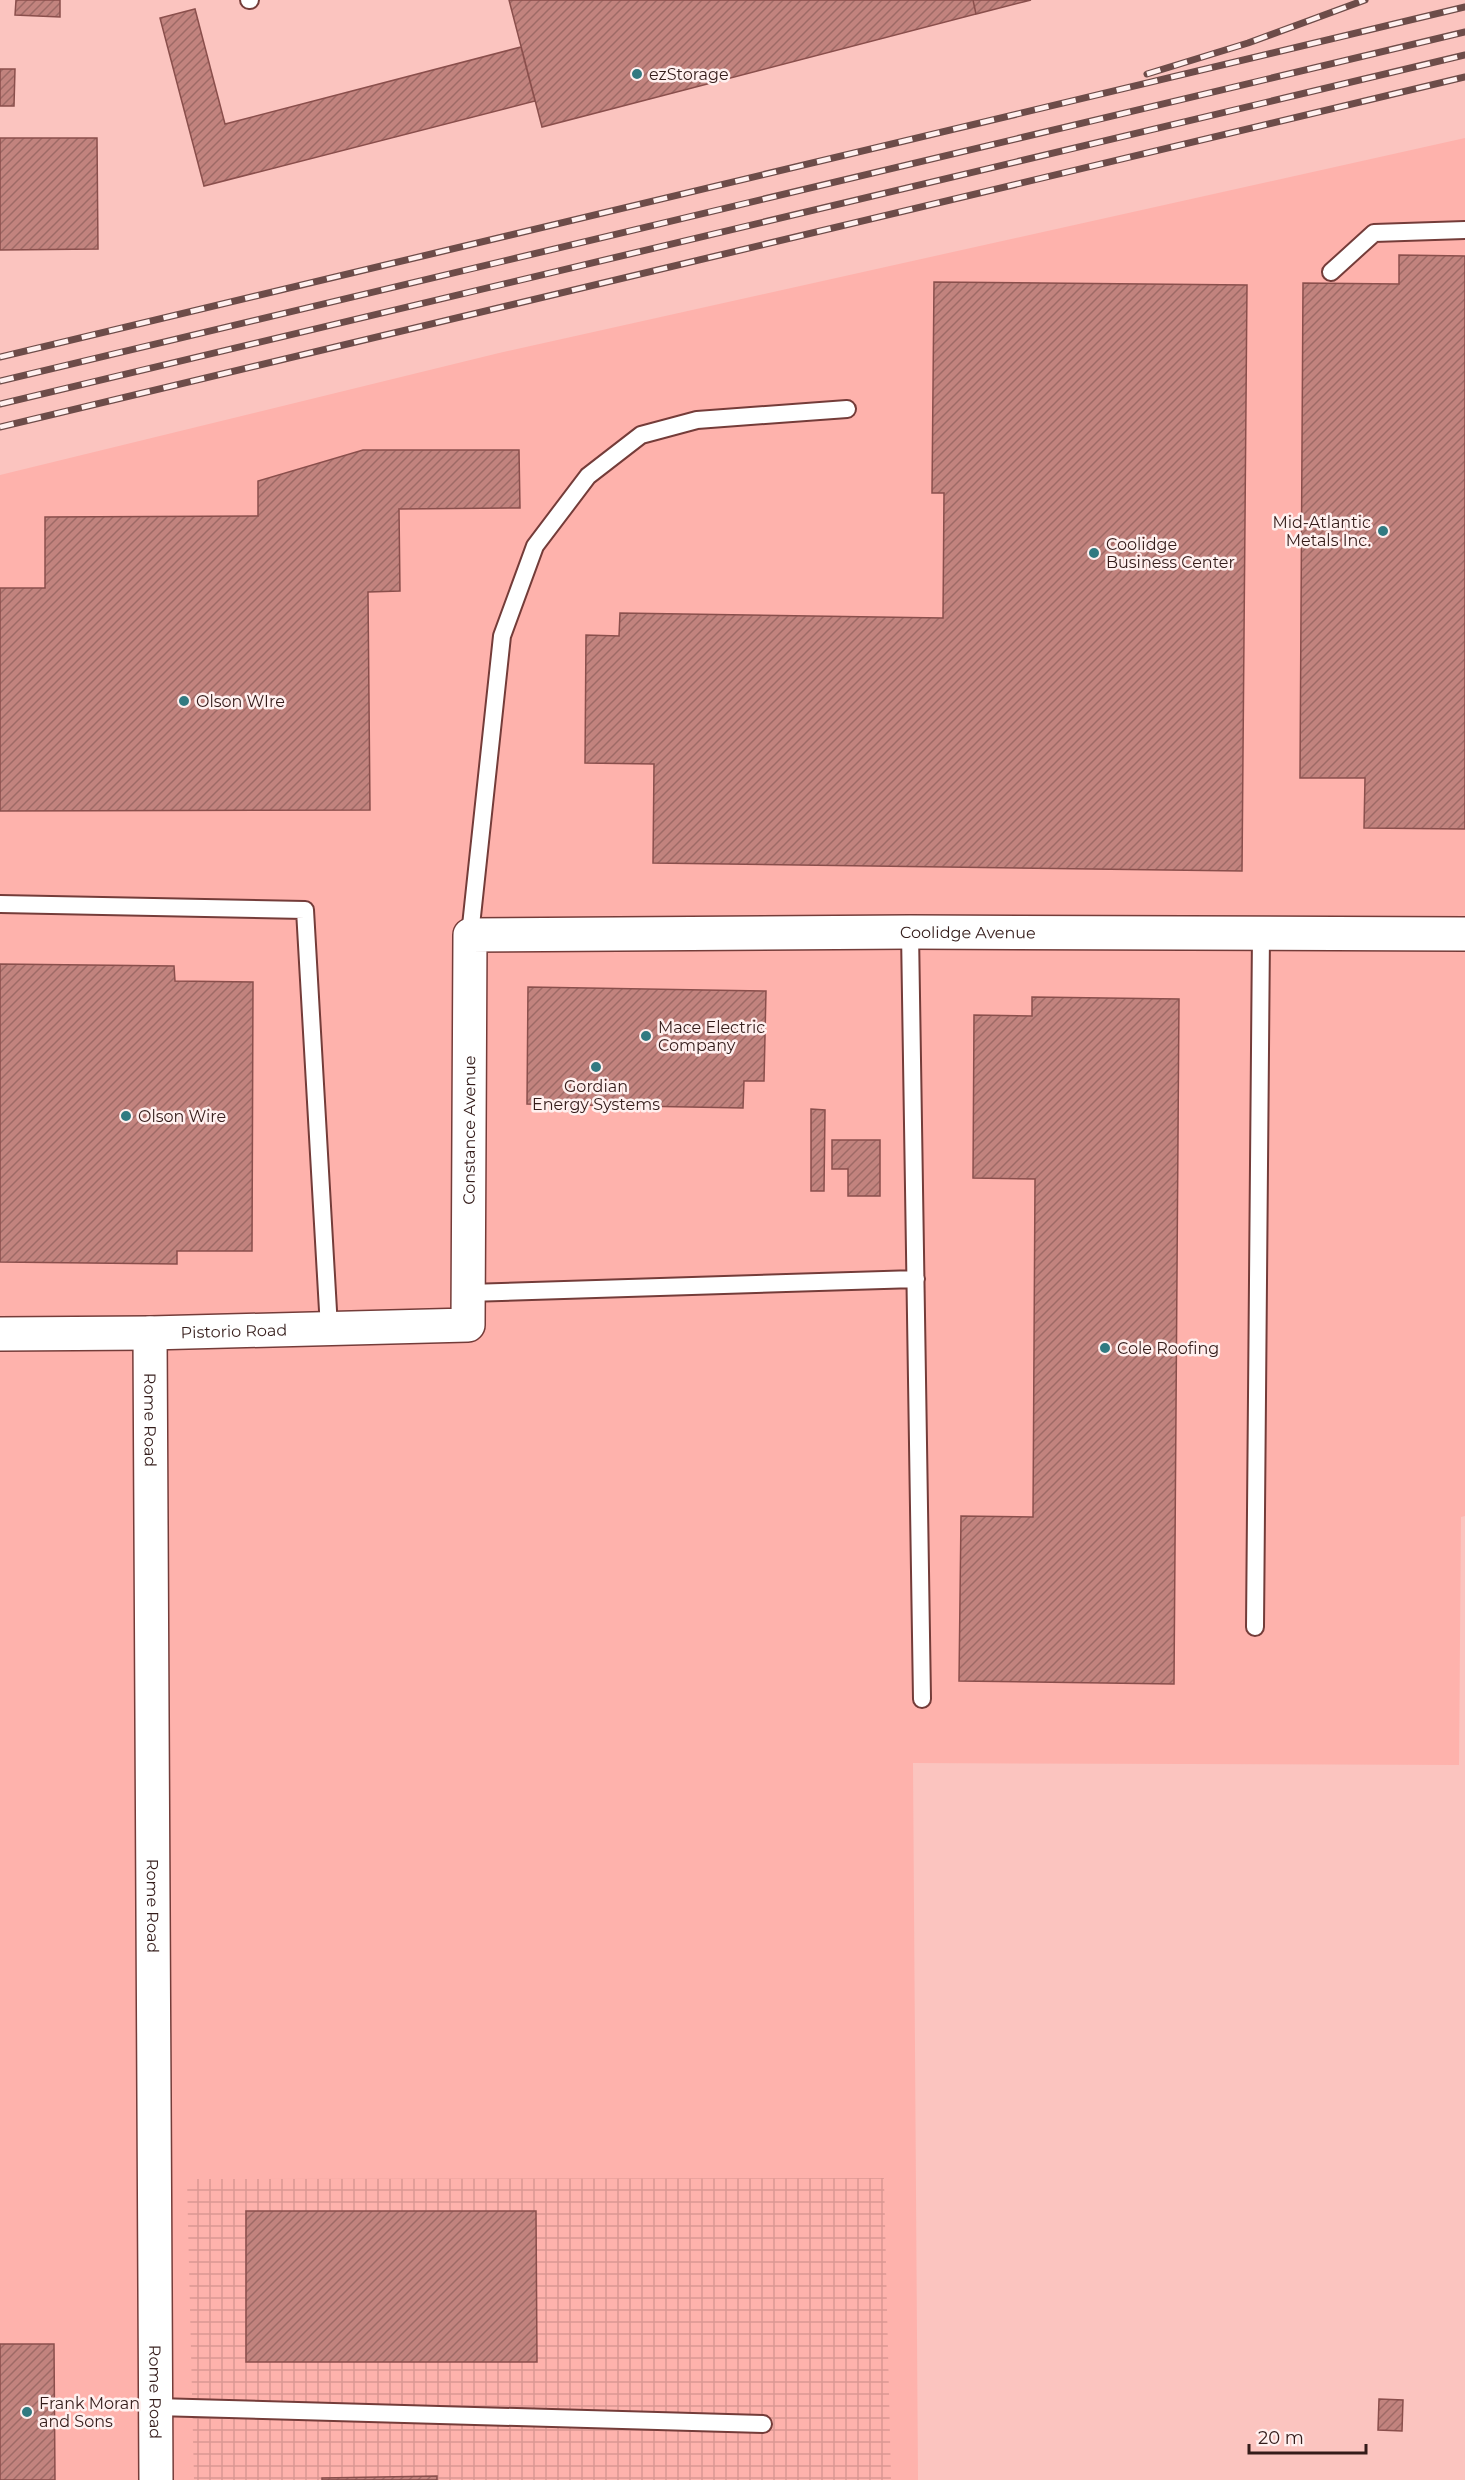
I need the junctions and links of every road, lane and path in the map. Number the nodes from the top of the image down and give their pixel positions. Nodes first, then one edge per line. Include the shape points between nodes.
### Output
1 (1465, 230) edge
2 (1331, 272) dead end
3 (847, 409) dead end
4 (0, 904) edge
5 (910, 932) junction
6 (1261, 934) junction
7 (1465, 934) edge
8 (470, 935) junction
9 (916, 1279) junction
10 (468, 1309) junction
11 (329, 1328) junction
12 (150, 1333) junction
13 (0, 1334) edge
14 (1256, 1627) dead end
15 (922, 1699) dead end
16 (156, 2407) junction
17 (763, 2424) dead end
18 (156, 2480) edge

1 - 2 lane via 1374,233
3 - 8 lane via 697,420 641,435 588,476 536,546 502,636
4 - 11 lane via 305,910
5 - 6 street, Coolidge Avenue
5 - 8 street, Coolidge Avenue
5 - 9 lane
6 - 7 street, Coolidge Avenue
6 - 14 lane
8 - 10 street, Constance Avenue
9 - 10 lane
9 - 15 lane
10 - 11 street, Pistorio Road
11 - 12 street, Pistorio Road
12 - 13 street, Pistorio Road
12 - 16 street, Rome Road
16 - 17 lane
16 - 18 street, Rome Road

